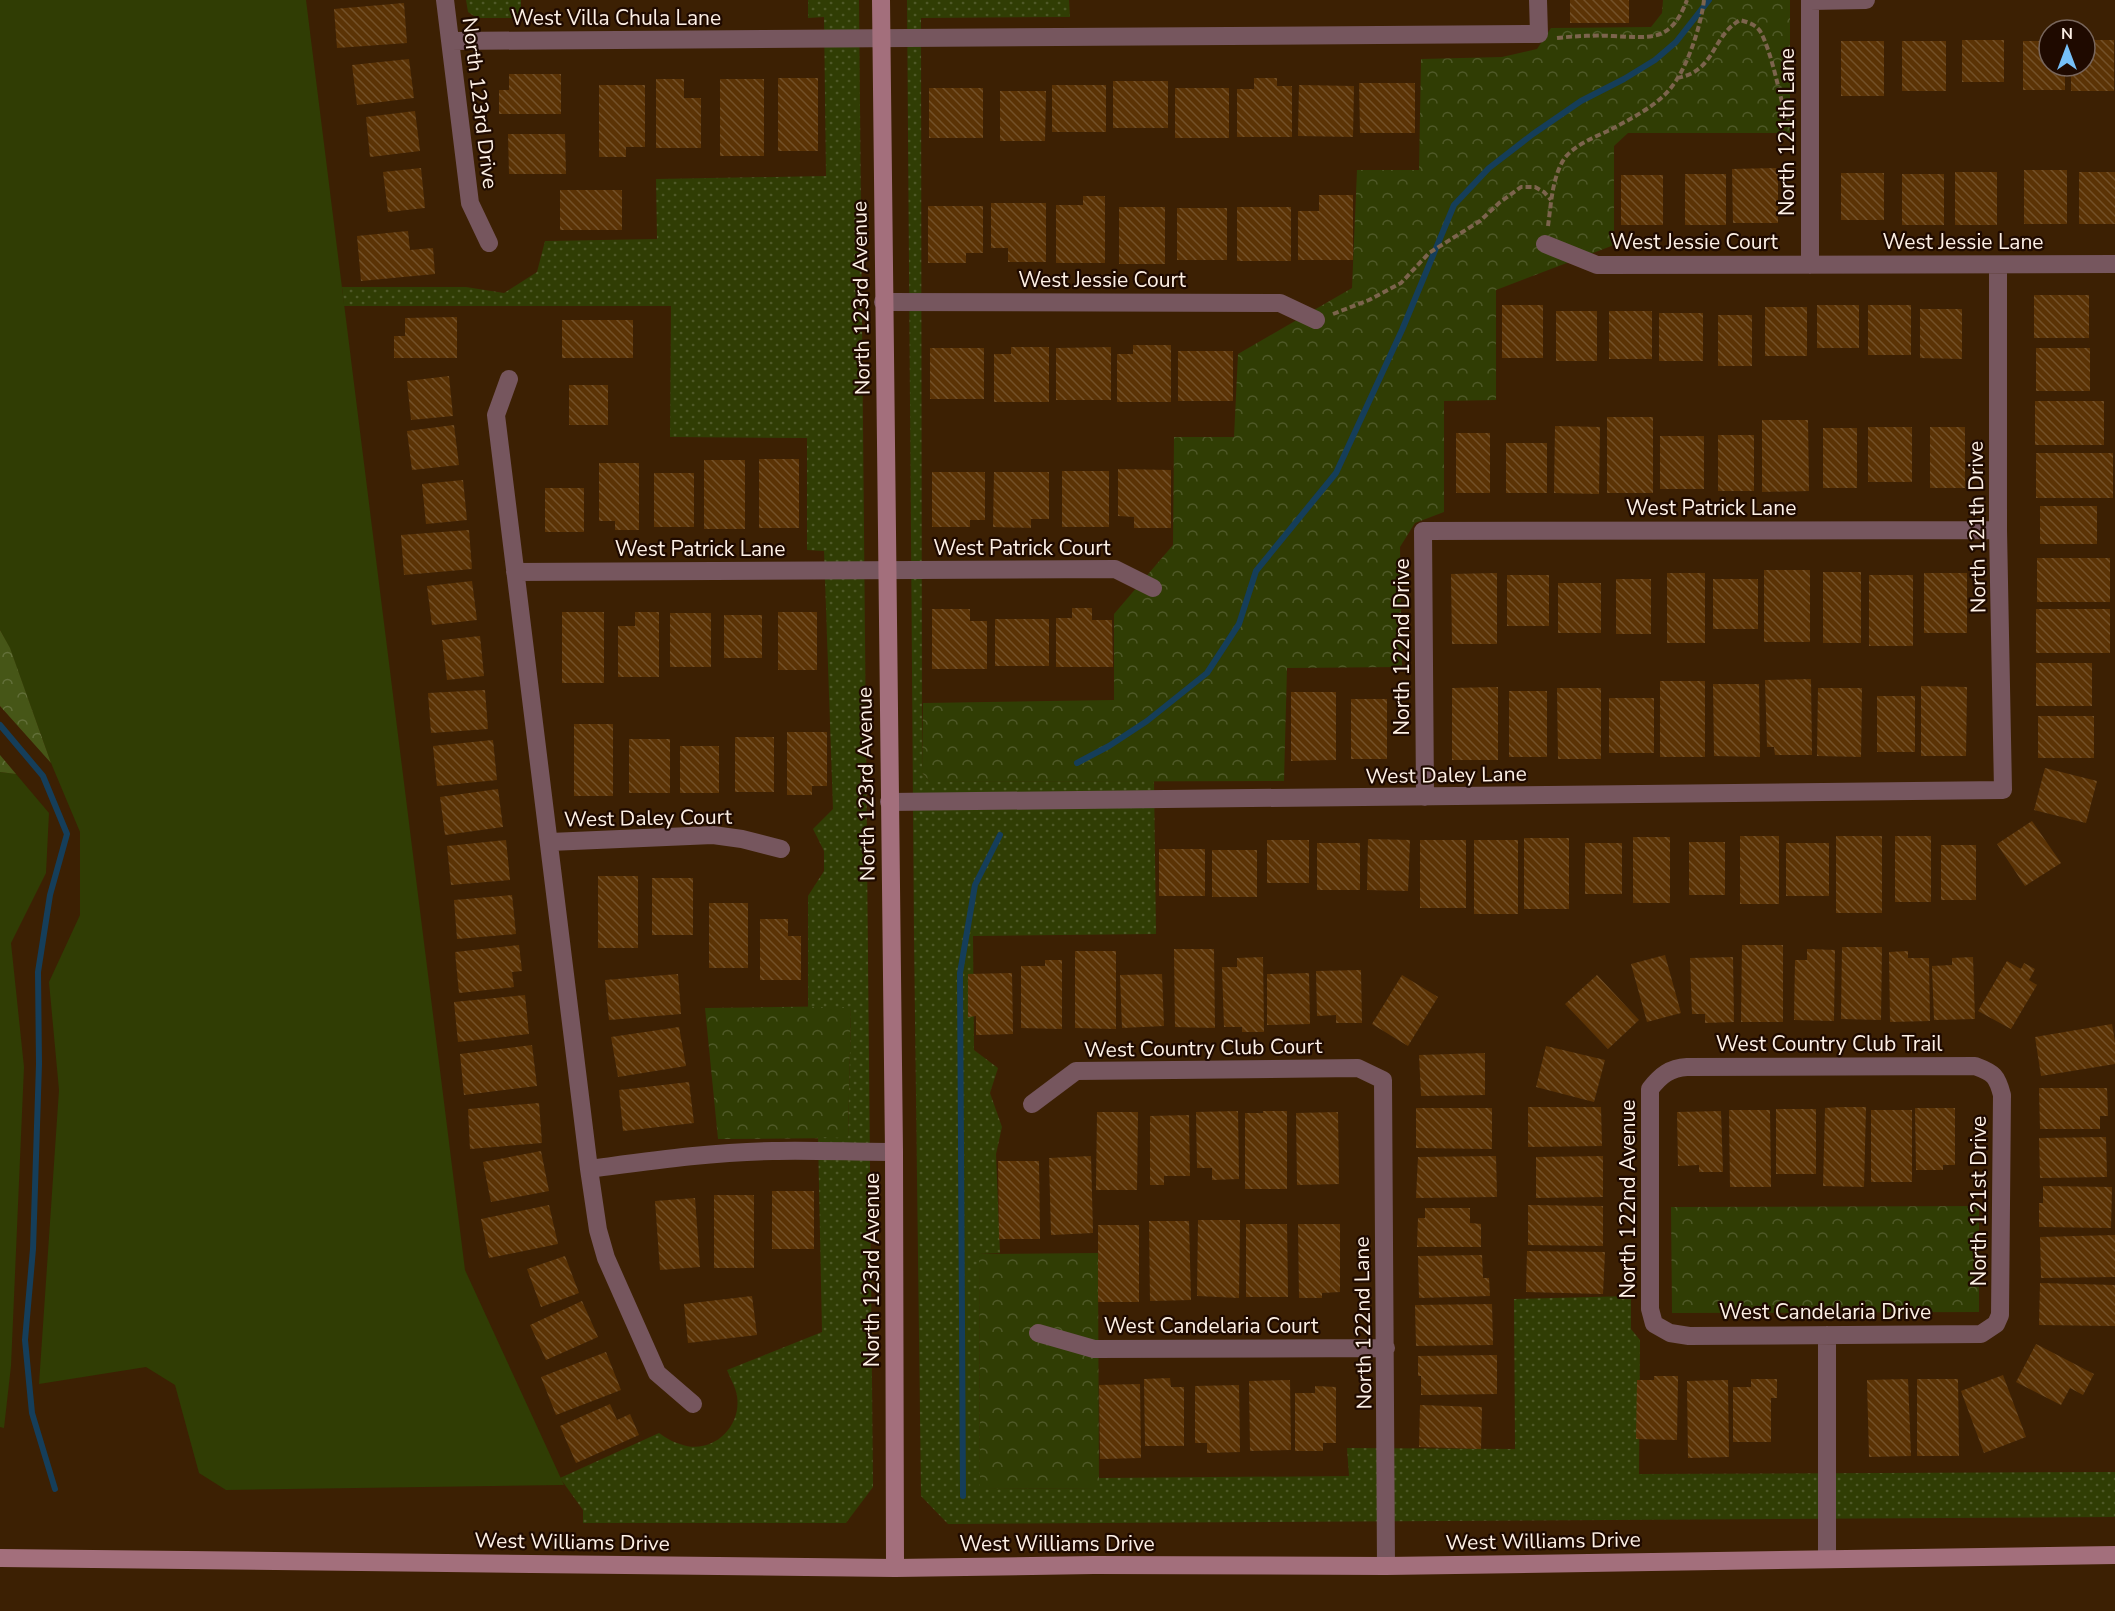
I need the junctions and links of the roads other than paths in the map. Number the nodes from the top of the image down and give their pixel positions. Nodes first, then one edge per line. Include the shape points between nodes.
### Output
1 (445, 0) edge
2 (881, 0) edge
3 (1538, 0) edge
4 (1866, 0) edge
5 (1810, 1) edge
6 (880, 39) junction
7 (450, 41) junction
8 (489, 243) dead end
9 (1545, 244) road end
10 (2115, 264) edge
11 (1810, 265) junction
12 (1998, 265) junction
13 (883, 302) junction
14 (1316, 320) road end
15 (509, 379) dead end
16 (1998, 530) junction
17 (1423, 531) joint
18 (886, 570) junction
19 (515, 572) junction
20 (1153, 588) dead end
21 (2003, 790) joint
22 (1425, 798) junction
23 (889, 802) junction
24 (550, 842) junction
25 (781, 849) dead end
26 (1659, 1077) joint
27 (1997, 1078) joint
28 (1383, 1080) joint
29 (1032, 1104) dead end
30 (894, 1152) junction
31 (589, 1169) junction
32 (1654, 1324) joint
33 (1996, 1324) joint
34 (1038, 1333) dead end
35 (1827, 1335) junction
36 (1386, 1348) junction
37 (693, 1404) dead end
38 (2115, 1555) edge
39 (0, 1558) edge
40 (1827, 1558) junction
41 (1386, 1566) junction
42 (895, 1568) junction

1 - 7 street, North 123rd Drive
2 - 6 main road, North 123rd Avenue
3 - 6 street, West Villa Chula Lane via 1539,34
4 - 5 street
5 - 11 street, North 121th Lane
6 - 7 street, West Villa Chula Lane
6 - 13 main road, North 123rd Avenue
7 - 8 street, North 123rd Drive via 470,203
9 - 11 street, West Jessie Court via 1597,265
10 - 12 street, West Jessie Lane
11 - 12 street, West Jessie Lane
12 - 16 street, North 121th Drive
13 - 14 street, West Jessie Court via 1280,303
13 - 18 main road, North 123rd Avenue
15 - 19 street via 496,415
16 - 17 street, West Patrick Lane
16 - 21 street, North 121th Drive
17 - 22 street, North 122nd Drive
18 - 19 street, West Patrick Lane
18 - 20 street, West Patrick Court via 1115,569
18 - 23 main road, North 123rd Avenue
19 - 24 street
21 - 22 street, West Daley Lane
22 - 23 street, West Daley Lane
23 - 30 main road, North 123rd Avenue
24 - 25 street, West Daley Court via 713,835
24 - 31 street
26 - 27 street, West Country Club Trail via 1674,1068 1687,1067 1975,1065
26 - 32 street, North 122nd Avenue via 1650,1089 1650,1309
27 - 33 street, North 121st Drive via 2002,1095 2001,1315
28 - 29 street, West Country Club Court via 1358,1068 1076,1071
28 - 36 street, North 122nd Lane
30 - 31 street via 729,1153
30 - 42 main road, North 123rd Avenue
31 - 37 street via 606,1258 657,1372
32 - 35 street, West Candelaria Drive via 1670,1333 1689,1336
33 - 35 street, West Candelaria Drive via 1982,1334
34 - 36 street, West Candelaria Court via 1094,1349
35 - 40 street
36 - 41 street, North 122nd Lane
38 - 40 main road, West Williams Drive
39 - 42 main road, West Williams Drive
40 - 41 main road, West Williams Drive
41 - 42 main road, West Williams Drive

